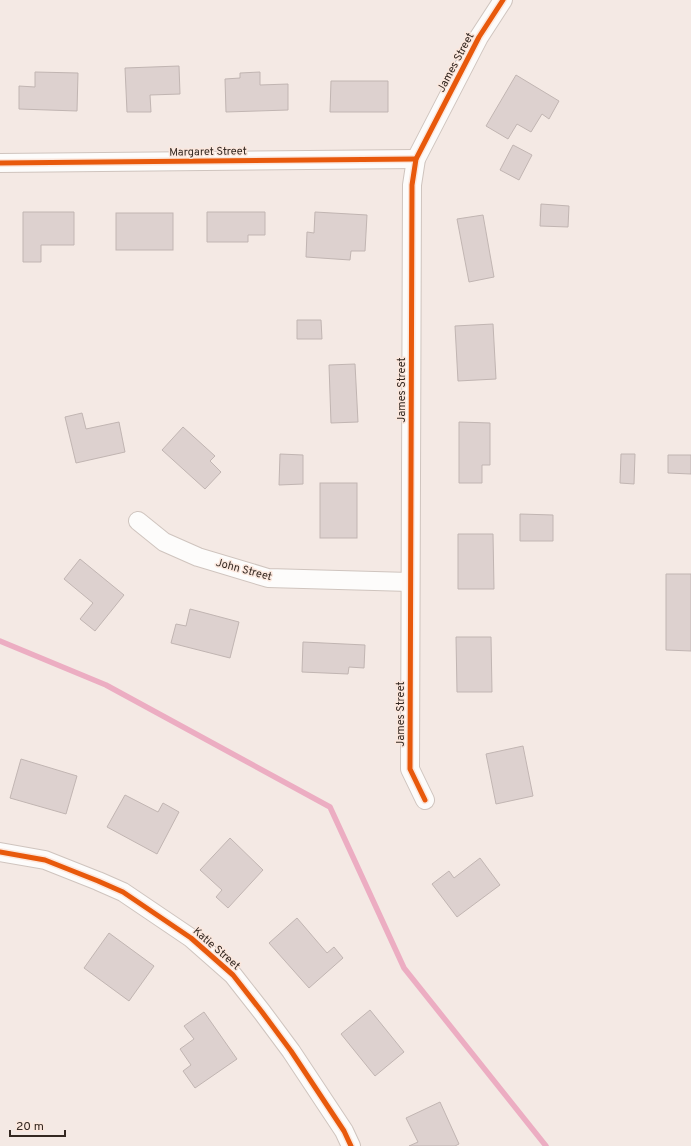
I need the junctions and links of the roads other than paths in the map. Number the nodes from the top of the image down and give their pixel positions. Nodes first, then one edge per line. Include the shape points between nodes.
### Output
1 (503, 0) edge
2 (416, 159) junction
3 (0, 163) edge
4 (138, 520) dead end
5 (410, 582) junction
6 (425, 800) dead end
7 (0, 852) edge
8 (351, 1146) edge

1 - 2 street, James Street via 478,37
2 - 3 street, Margaret Street
2 - 5 street, James Street via 412,185
4 - 5 street, John Street via 164,542 198,557 268,578
5 - 6 street, James Street via 410,769
7 - 8 street, Katie Street via 45,860 104,883 146,906 191,938 233,975 262,1012 291,1051

